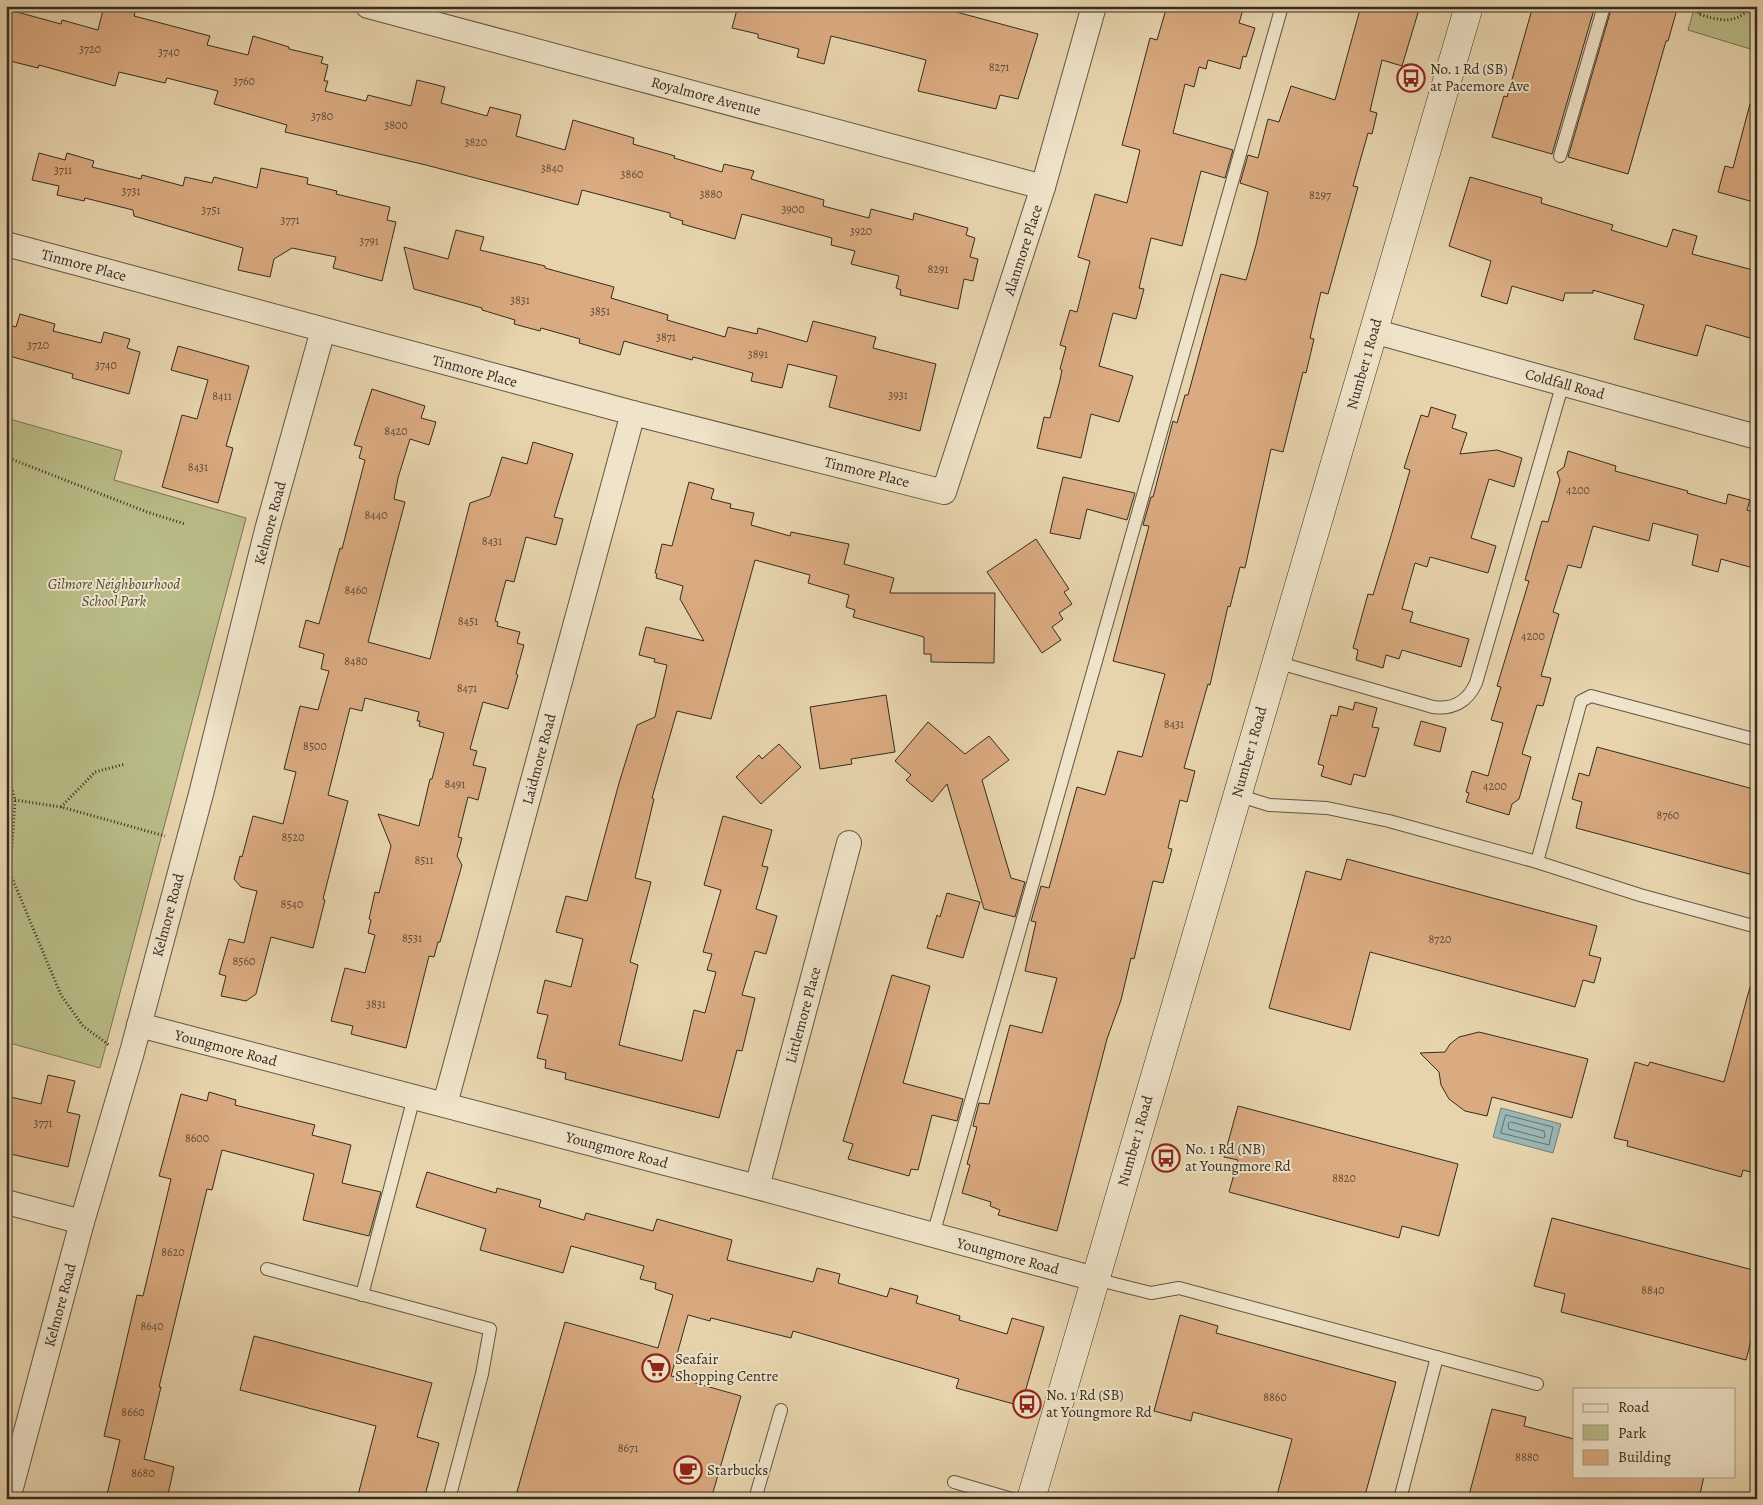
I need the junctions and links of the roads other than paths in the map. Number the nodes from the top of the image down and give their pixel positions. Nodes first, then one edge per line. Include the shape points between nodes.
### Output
1 (368, 6) edge
2 (1094, 6) edge
3 (1282, 6) edge
4 (1469, 6) edge
5 (1604, 6) edge
6 (1560, 156) dead end
7 (1043, 187) junction
8 (6, 244) edge
9 (323, 330) junction
10 (1373, 331) junction
11 (1563, 383) junction
12 (633, 413) junction
13 (1757, 437) edge
14 (944, 492) joint
15 (1276, 662) junction
16 (1757, 740) edge
17 (1237, 795) junction
18 (848, 844) dead end
19 (1537, 862) junction
20 (1757, 927) edge
21 (139, 1025) junction
22 (414, 1096) junction
23 (445, 1104) junction
24 (758, 1187) junction
25 (6, 1202) edge
26 (82, 1222) junction
27 (933, 1235) junction
28 (267, 1269) dead end
29 (1095, 1279) junction
30 (362, 1295) junction
31 (1437, 1357) junction
32 (1537, 1384) dead end
33 (781, 1410) dead end
34 (954, 1482) dead end
35 (8, 1499) edge
36 (450, 1499) edge
37 (755, 1499) edge
38 (1012, 1499) edge
39 (1031, 1499) edge
40 (1400, 1499) edge

1 - 7 street, Royalmore Avenue
2 - 7 street, Alanmore Place
3 - 27 lane
4 - 10 main road, Number 1 Road
5 - 6 lane
7 - 14 street, Alanmore Place
8 - 9 street, Tinmore Place
9 - 12 street, Tinmore Place
9 - 21 street, Kelmore Road
10 - 11 street, Coldfall Road
10 - 15 main road, Number 1 Road
11 - 13 street, Coldfall Road
11 - 15 lane via 1476,683 1469,696 1452,707 1433,707
12 - 14 street, Tinmore Place
12 - 23 street, Laidmore Road
15 - 17 main road, Number 1 Road
16 - 19 lane via 1591,696 1581,701
17 - 19 lane via 1270,805 1349,812
17 - 29 main road, Number 1 Road
18 - 24 street, Littlemore Place
19 - 20 lane
21 - 22 street, Youngmore Road
21 - 26 street, Kelmore Road
22 - 23 street, Youngmore Road
22 - 30 lane
23 - 24 street, Youngmore Road
24 - 27 street, Youngmore Road
25 - 26 street
26 - 35 street, Kelmore Road
27 - 29 street, Youngmore Road
28 - 30 lane
29 - 31 lane via 1151,1292 1180,1288
29 - 39 main road, Number 1 Road
30 - 36 lane via 490,1329 482,1374
31 - 32 lane
31 - 40 lane
33 - 37 lane
34 - 38 lane

